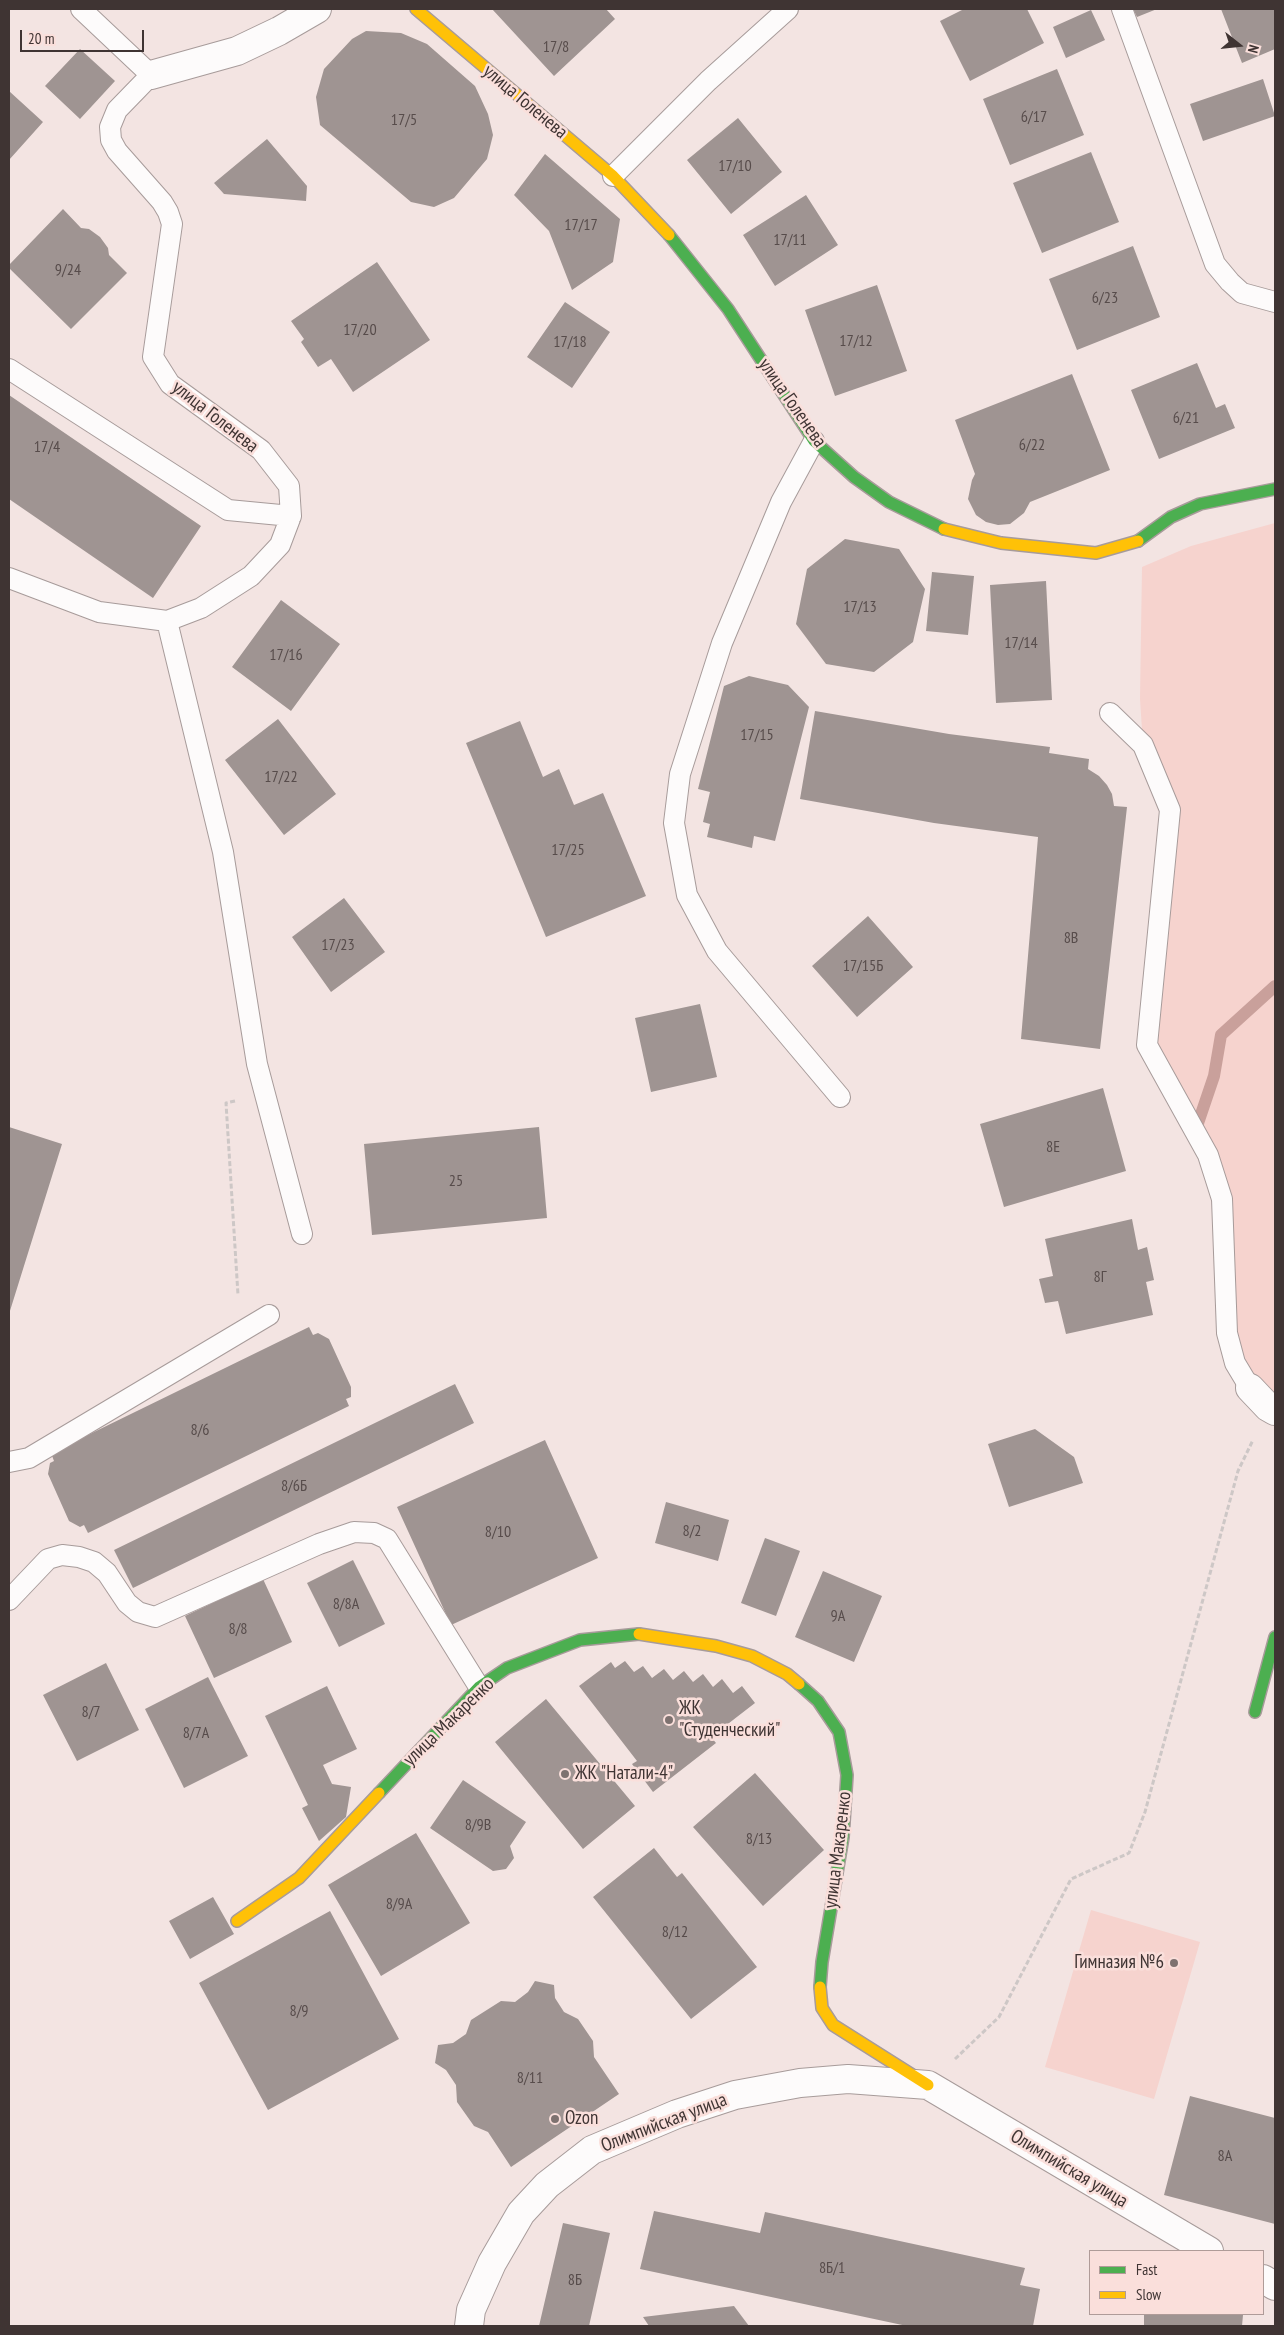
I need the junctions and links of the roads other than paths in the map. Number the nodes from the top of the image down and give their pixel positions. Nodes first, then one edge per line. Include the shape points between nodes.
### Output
1 (81, 9) edge
2 (317, 9) edge
3 (416, 9) edge
4 (788, 9) edge
5 (1122, 9) edge
6 (151, 76) junction
7 (614, 176) junction
8 (1275, 302) edge
9 (9, 369) edge
10 (814, 441) junction
11 (1275, 489) edge
12 (291, 516) junction
13 (9, 578) edge
14 (167, 622) junction
15 (1110, 713) dead end
16 (840, 1097) dead end
17 (302, 1234) dead end
18 (269, 1316) dead end
19 (1250, 1388) joint
20 (1272, 1409) edge
21 (9, 1462) edge
22 (9, 1600) edge
23 (1275, 1637) edge
24 (479, 1687) junction
25 (1255, 1712) dead end
26 (237, 1921) dead end
27 (928, 2085) junction
28 (1207, 2250) edge
29 (1264, 2280) edge
30 (1275, 2286) edge
31 (469, 2326) edge

1 - 6 lane
2 - 6 street, улица Голенева via 237,51
3 - 7 street, улица Голенева
4 - 7 lane via 708,81
5 - 8 lane via 1215,264 1242,293
6 - 12 lane, улица Голенева via 117,110 110,127 111,140 117,151 162,202 172,224 153,356 170,384 261,450 289,486
7 - 10 street, улица Голенева via 677,244 728,309
9 - 12 lane via 228,510
10 - 11 street, улица Голенева via 854,478 889,502 943,529 1001,543 1064,551 1096,552 1119,548 1138,541 1171,517 1200,504
10 - 16 lane via 781,502 722,643 680,774 674,823 687,895 717,951
12 - 14 lane, улица Голенева via 280,545 251,576 201,608
13 - 14 lane via 99,612
14 - 17 lane via 223,852 258,1064
15 - 19 lane via 1143,746 1170,810 1147,1045 1208,1155 1222,1199 1227,1333 1234,1363
18 - 21 lane via 28,1458
19 - 20 street
22 - 24 lane via 48,1559 62,1555 80,1557 94,1562 107,1573 127,1604 138,1612 155,1617 319,1544 354,1532 374,1533 388,1539
23 - 25 street
24 - 26 street, улица Макаренко via 300,1878
24 - 27 street, улица Макаренко via 507,1668 580,1640 643,1634 716,1646 752,1656 787,1674 818,1701 839,1732 847,1775 843,1837 822,1962 822,2008 833,2025
27 - 28 street, Олимпийская улица
27 - 31 street, Олимпийская улица via 848,2079 800,2083 735,2095 677,2114 592,2150 547,2184 520,2213 492,2262 471,2310
29 - 30 street

